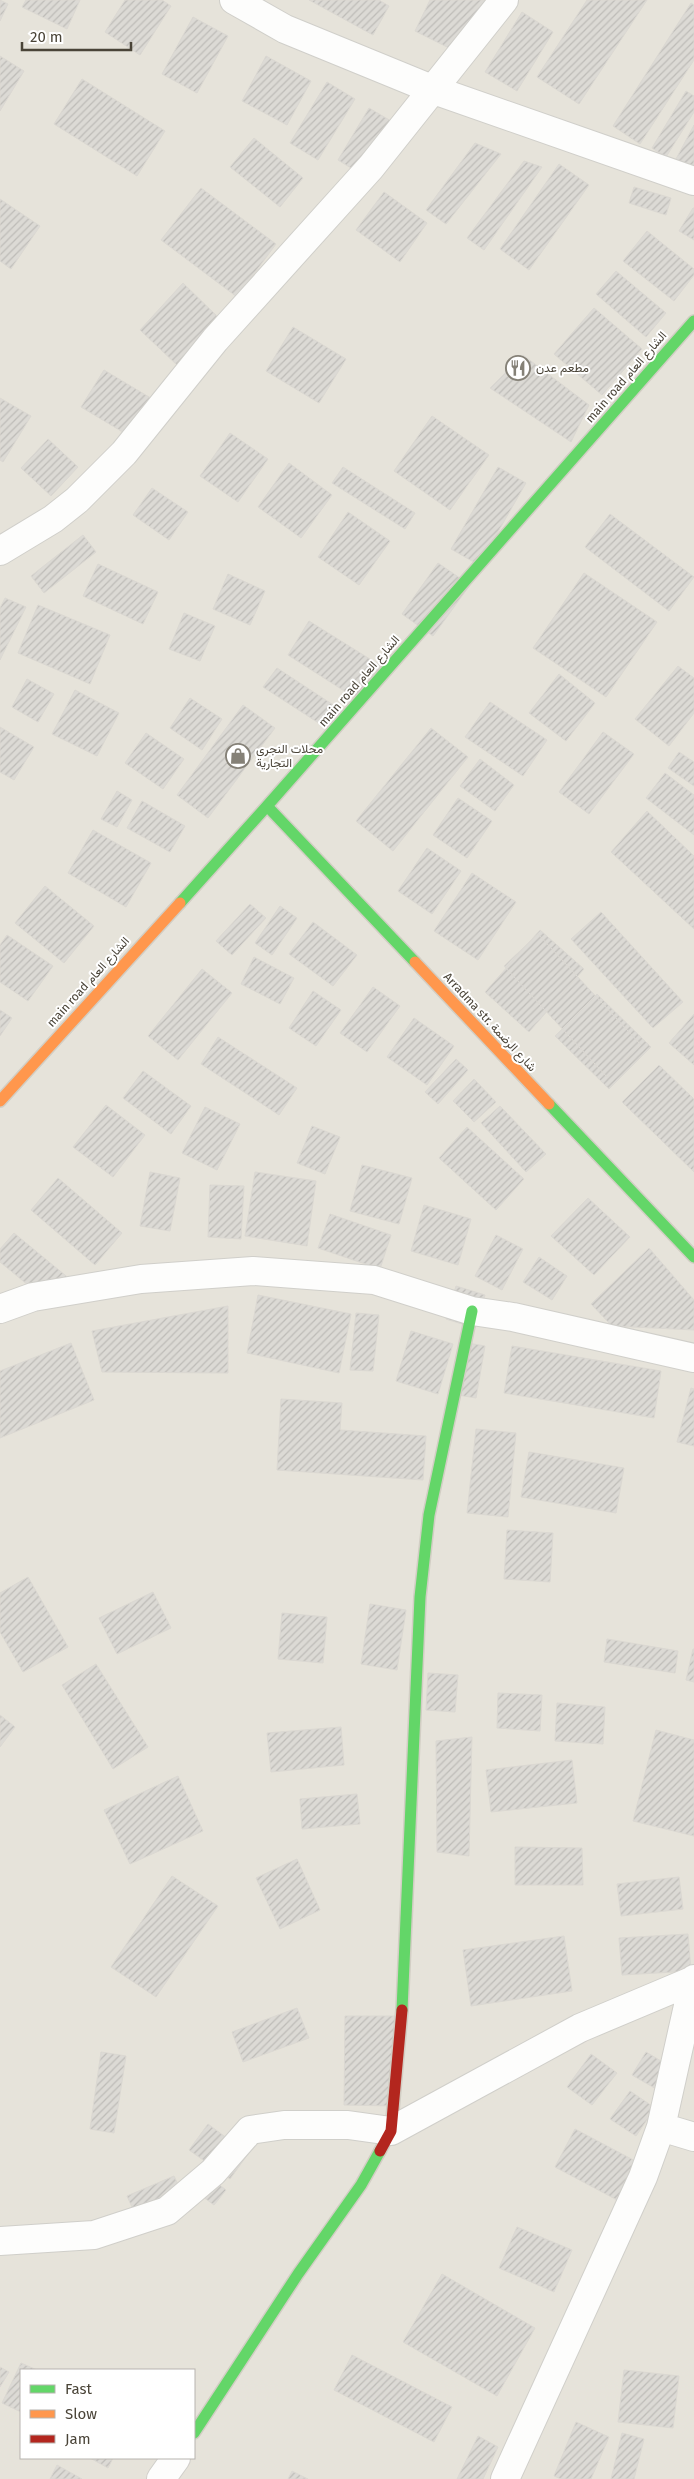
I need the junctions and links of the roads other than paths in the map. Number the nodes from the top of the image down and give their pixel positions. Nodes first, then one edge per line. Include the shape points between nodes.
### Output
1 (234, 0) edge
2 (504, 0) edge
3 (434, 90) junction
4 (694, 180) edge
5 (694, 321) edge
6 (0, 551) edge
7 (267, 806) junction
8 (0, 1101) edge
9 (694, 1257) edge
10 (0, 1309) edge
11 (472, 1311) junction
12 (694, 1358) edge
13 (694, 1979) edge
14 (661, 2127) junction
15 (391, 2131) junction
16 (694, 2136) edge
17 (0, 2241) edge
18 (195, 2432) edge
19 (175, 2459) edge
20 (161, 2479) edge
21 (505, 2479) edge

1 - 3 street via 285,29
2 - 3 street
3 - 4 street
3 - 6 street via 371,168 214,340 124,453 53,519
5 - 7 main road, main road الشارع العام
7 - 8 main road, main road الشارع العام
7 - 9 main road, Arradma str. شارع الرضمة
10 - 11 street via 34,1297 141,1279 253,1271 374,1280
11 - 12 street via 513,1317
11 - 15 main road via 428,1515 421,1588 404,1991
13 - 14 street
13 - 15 street via 580,2028
14 - 16 street
14 - 21 street via 643,2178
15 - 17 street via 348,2125 284,2125 250,2130 213,2172 167,2211 94,2235
15 - 18 main road via 361,2185 298,2274
19 - 20 street

